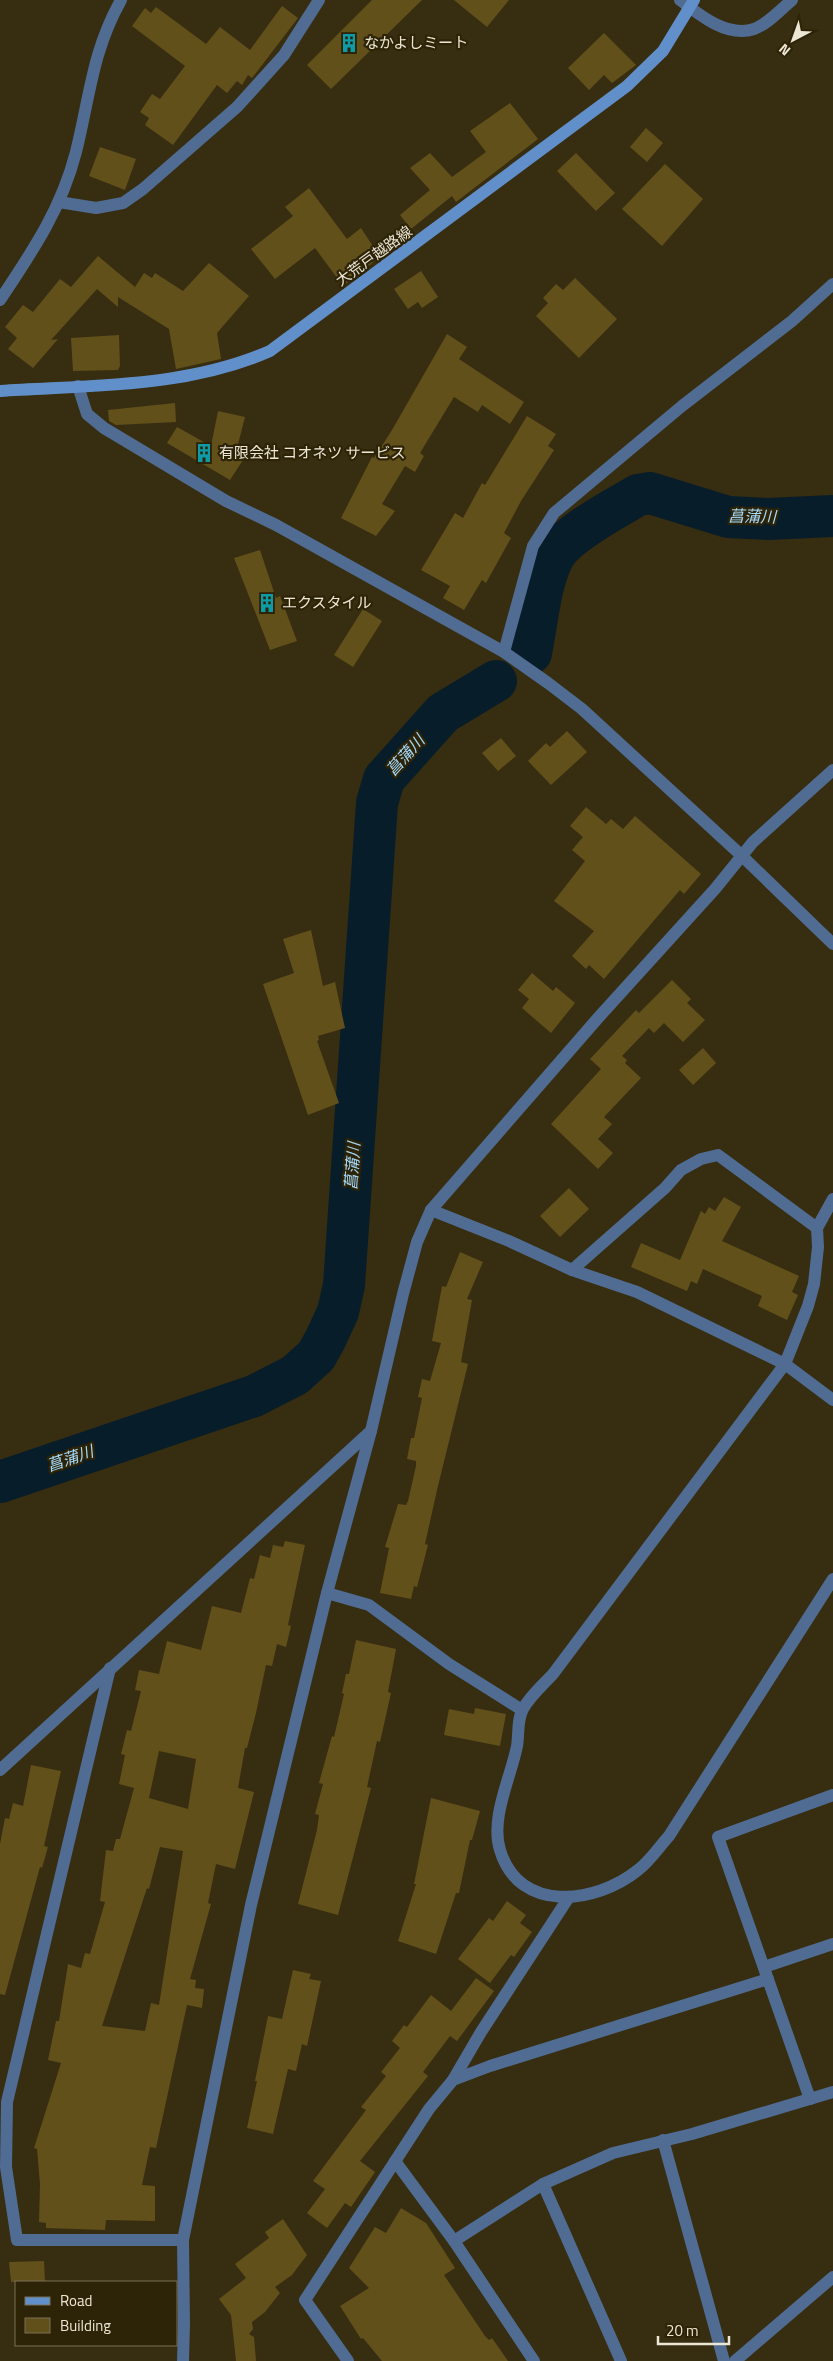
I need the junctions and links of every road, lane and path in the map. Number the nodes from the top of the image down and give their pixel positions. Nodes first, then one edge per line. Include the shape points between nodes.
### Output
1 (121, 0) edge
2 (319, 0) edge
3 (680, 0) edge
4 (792, 0) edge
5 (692, 4) edge
6 (59, 202) junction
7 (833, 284) edge
8 (0, 300) edge
9 (78, 386) junction
10 (0, 391) edge
11 (504, 652) junction
12 (833, 770) edge
13 (741, 856) junction
14 (833, 944) edge
15 (833, 1199) edge
16 (431, 1210) junction
17 (817, 1228) junction
18 (572, 1270) junction
19 (785, 1364) junction
20 (833, 1400) edge
21 (371, 1431) junction
22 (833, 1579) edge
23 (327, 1593) junction
24 (110, 1668) junction
25 (522, 1710) junction
26 (0, 1770) edge
27 (833, 1795) edge
28 (569, 1897) junction
29 (833, 1944) edge
30 (766, 1973) junction
31 (453, 2080) junction
32 (0, 2086) edge
33 (833, 2092) edge
34 (810, 2099) junction
35 (7, 2102) junction
36 (663, 2140) junction
37 (394, 2161) junction
38 (543, 2184) junction
39 (183, 2240) junction
40 (454, 2241) junction
41 (833, 2277) edge
42 (183, 2361) edge
43 (348, 2361) edge
44 (534, 2361) edge
45 (621, 2361) edge
46 (724, 2361) edge
47 (735, 2361) edge

1 - 6 street via 109,21 94,64 76,153
2 - 6 street via 284,55 237,107 143,190 123,203 96,208
3 - 5 street
4 - 5 street via 754,29 737,30 715,24
5 - 9 main road, 大荒戸越路線 via 663,51 628,86 270,351 217,371 155,381
6 - 8 street via 43,236
7 - 11 street via 792,321 682,406 554,513 533,546
9 - 10 main road, 大荒戸越路線
9 - 11 street via 87,414 104,428 226,500
11 - 13 street via 582,709
12 - 13 street
13 - 14 street
13 - 16 street
15 - 17 street
16 - 18 street
16 - 21 street via 417,1242
17 - 18 street via 718,1155 701,1159 682,1170
17 - 19 street via 814,1284
18 - 19 street via 637,1292
19 - 20 street
19 - 25 street via 553,1674
21 - 23 street
21 - 24 street
22 - 28 street via 669,1836 639,1870 612,1886
23 - 25 street via 369,1605 449,1664
23 - 39 street via 251,1905
24 - 26 street
24 - 35 street
25 - 28 street via 517,1746 502,1801 499,1848 506,1865 532,1890 546,1897
27 - 30 street via 718,1837
28 - 31 street
29 - 30 street
30 - 31 street
30 - 34 street
31 - 37 street
32 - 35 street
33 - 34 street
34 - 36 street
35 - 39 street via 6,2167 17,2240
36 - 38 street via 613,2153
36 - 46 street
37 - 40 street
37 - 43 street via 305,2300
38 - 40 street
38 - 45 street
39 - 42 street
40 - 44 street
41 - 47 street

